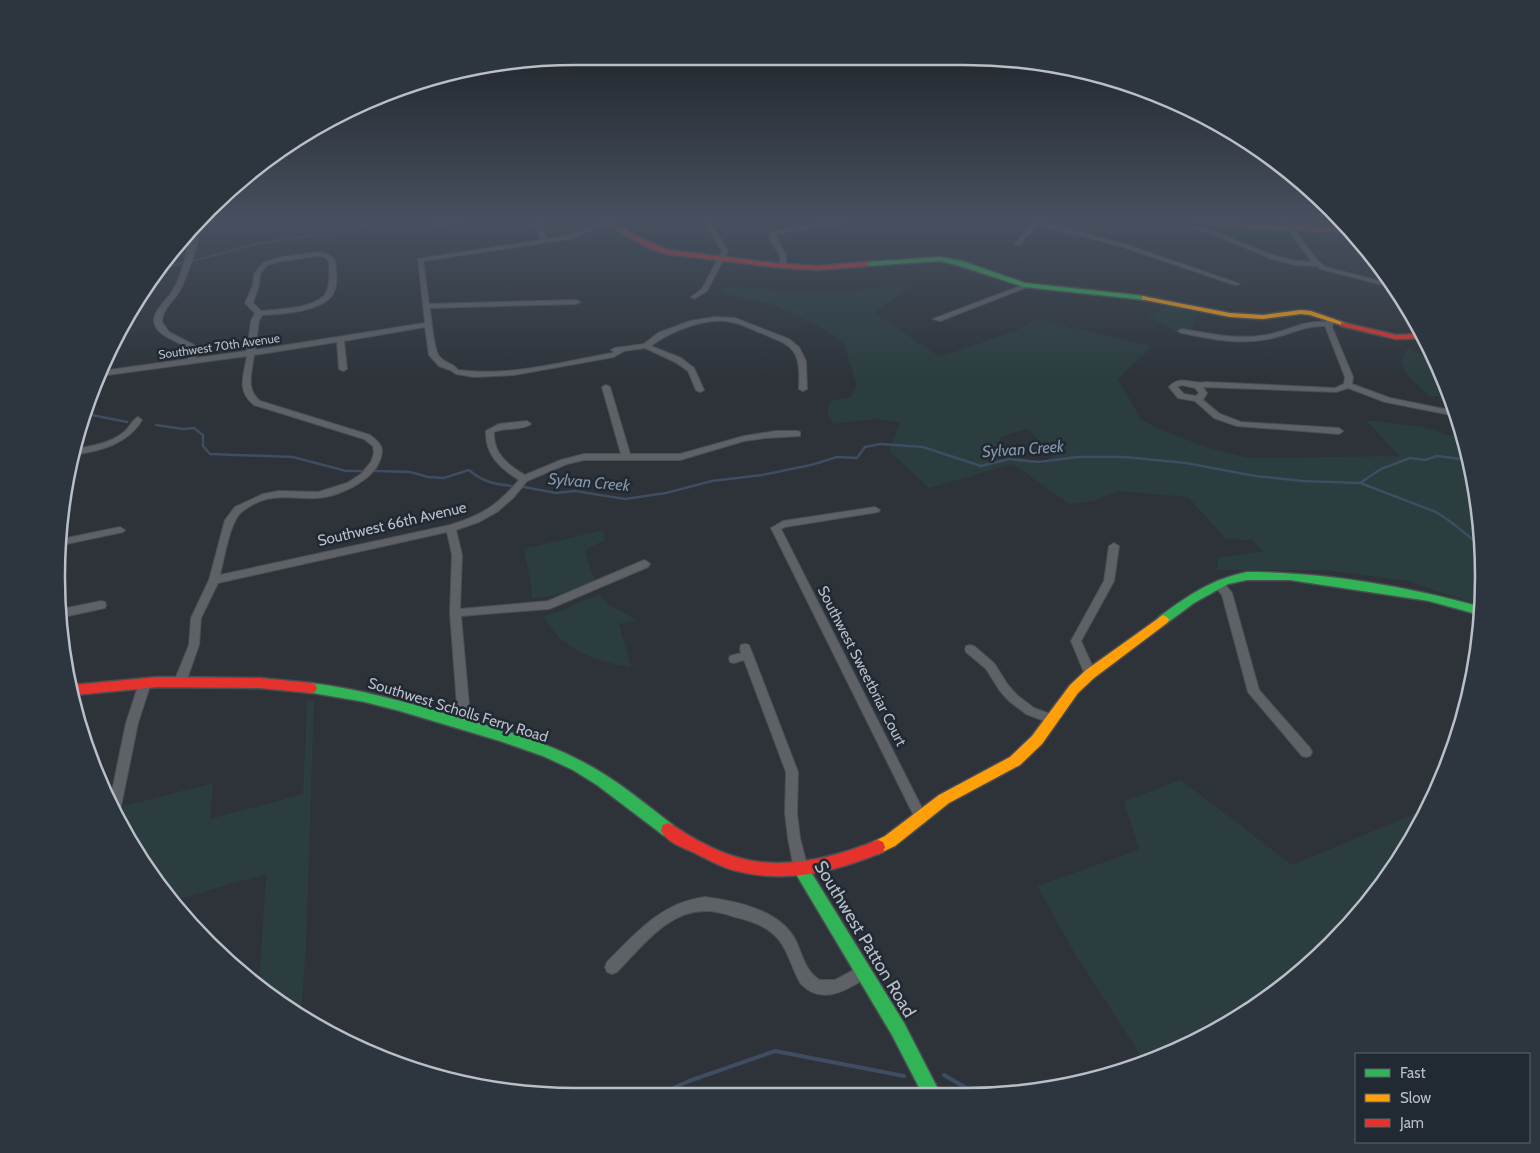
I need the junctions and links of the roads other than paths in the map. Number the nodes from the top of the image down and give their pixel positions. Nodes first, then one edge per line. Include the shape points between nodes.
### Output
1 (185, 272) edge
2 (258, 272) edge
3 (331, 272) edge
4 (422, 272) edge
5 (715, 272) edge
6 (986, 272) edge
7 (1201, 272) edge
8 (1334, 272) edge
9 (1024, 284) junction
10 (1237, 284) dead end
11 (1383, 284) edge
12 (694, 297) dead end
13 (576, 302) dead end
14 (426, 306) junction
15 (259, 313) junction
16 (937, 319) dead end
17 (1330, 321) junction
18 (429, 324) junction
19 (1182, 331) dead end
20 (1415, 338) edge
21 (340, 339) junction
22 (646, 346) junction
23 (251, 353) junction
24 (191, 361) junction
25 (343, 369) dead end
26 (108, 373) edge
27 (1348, 385) junction
28 (1198, 386) junction
29 (606, 387) dead end
30 (802, 389) dead end
31 (700, 390) dead end
32 (1197, 399) junction
33 (1448, 412) edge
34 (138, 420) dead end
35 (526, 424) dead end
36 (1323, 430) junction
37 (1339, 431) dead end
38 (797, 434) dead end
39 (1328, 440) dead end
40 (81, 450) edge
41 (626, 456) junction
42 (524, 479) junction
43 (875, 510) dead end
44 (451, 528) junction
45 (120, 530) dead end
46 (66, 541) edge
47 (1114, 546) dead end
48 (644, 564) dead end
49 (214, 580) junction
50 (1218, 584) junction
51 (101, 605) dead end
52 (1474, 610) edge
53 (66, 612) edge
54 (455, 613) junction
55 (970, 649) dead end
56 (734, 658) dead end
57 (1090, 674) junction
58 (180, 682) junction
59 (145, 683) junction
60 (78, 690) edge
61 (1052, 720) junction
62 (456, 721) junction
63 (1306, 752) dead end
64 (116, 799) edge
65 (920, 818) junction
66 (801, 869) junction
67 (612, 966) dead end
68 (863, 972) junction
69 (928, 1088) edge

1 - 24 street via 176,292 162,308 158,321 161,328 192,348
2 - 15 street via 249,300
3 - 15 street via 328,297 311,306
4 - 14 street
5 - 12 street via 705,290
6 - 9 main road
7 - 10 street
8 - 11 street
9 - 16 street
9 - 17 main road via 1153,299 1230,315 1263,317 1301,312
13 - 14 street
14 - 18 street
15 - 23 street
17 - 19 street via 1303,324 1276,335 1246,339 1216,338
17 - 20 main road via 1396,338
17 - 27 street via 1349,377
18 - 21 street, Southwest 70th Avenue
18 - 22 street via 433,355 442,364 464,374 496,375 614,355
21 - 23 street, Southwest 70th Avenue
21 - 25 street
22 - 30 street via 661,335 688,325 715,319 735,320 796,349 802,361
22 - 31 street via 678,360 691,370
23 - 24 street, Southwest 70th Avenue
23 - 49 street via 246,389 257,403 361,435 378,445 378,453 375,463 364,476 345,487 318,495 263,497 238,510 230,520
24 - 26 street, Southwest 70th Avenue
27 - 28 street via 1336,390
27 - 33 street via 1388,400
28 - 32 street via 1203,394
28 - 32 street via 1183,382 1173,387 1180,396
29 - 41 street
32 - 36 street via 1218,416 1240,424
34 - 40 street via 135,428 120,439
35 - 42 street via 499,427 490,432 489,439 493,452 505,467
36 - 37 street
36 - 39 street
38 - 41 street, Southwest 66th Avenue via 778,433 680,457
41 - 42 street, Southwest 66th Avenue via 584,457
42 - 44 street, Southwest 66th Avenue via 494,510
43 - 65 street, Southwest Sweetbriar Court via 783,524 776,528
44 - 49 street, Southwest 66th Avenue
44 - 54 street via 457,555
45 - 46 street
47 - 57 street via 1108,581 1076,642
48 - 54 street via 550,605
49 - 58 street via 196,618 194,645
50 - 52 main road, Southwest Scholls Ferry Road via 1247,576 1290,576 1429,597
50 - 57 main road, Southwest Scholls Ferry Road via 1190,600
50 - 63 street via 1227,593 1254,692
51 - 53 street
54 - 62 street via 463,705
55 - 61 street via 990,666 1013,698 1030,711
56 - 66 street, Southwest Patton Road via 747,651 794,777 791,812
57 - 61 main road, Southwest Scholls Ferry Road via 1074,689
58 - 59 main road, Southwest Scholls Ferry Road
58 - 62 main road, Southwest Scholls Ferry Road via 260,683 333,690
59 - 60 main road, Southwest Scholls Ferry Road
59 - 64 street via 132,722
61 - 65 main road, Southwest Scholls Ferry Road via 1038,740 1015,760 944,799
62 - 66 main road, Southwest Scholls Ferry Road via 532,745 578,766 619,791 671,832 714,856 750,868
65 - 66 main road, Southwest Scholls Ferry Road via 898,836 862,854
66 - 68 main road, Southwest Patton Road
67 - 68 street via 674,911 704,904 766,919 785,937 806,977 817,987 828,988
68 - 69 main road, Southwest Patton Road

